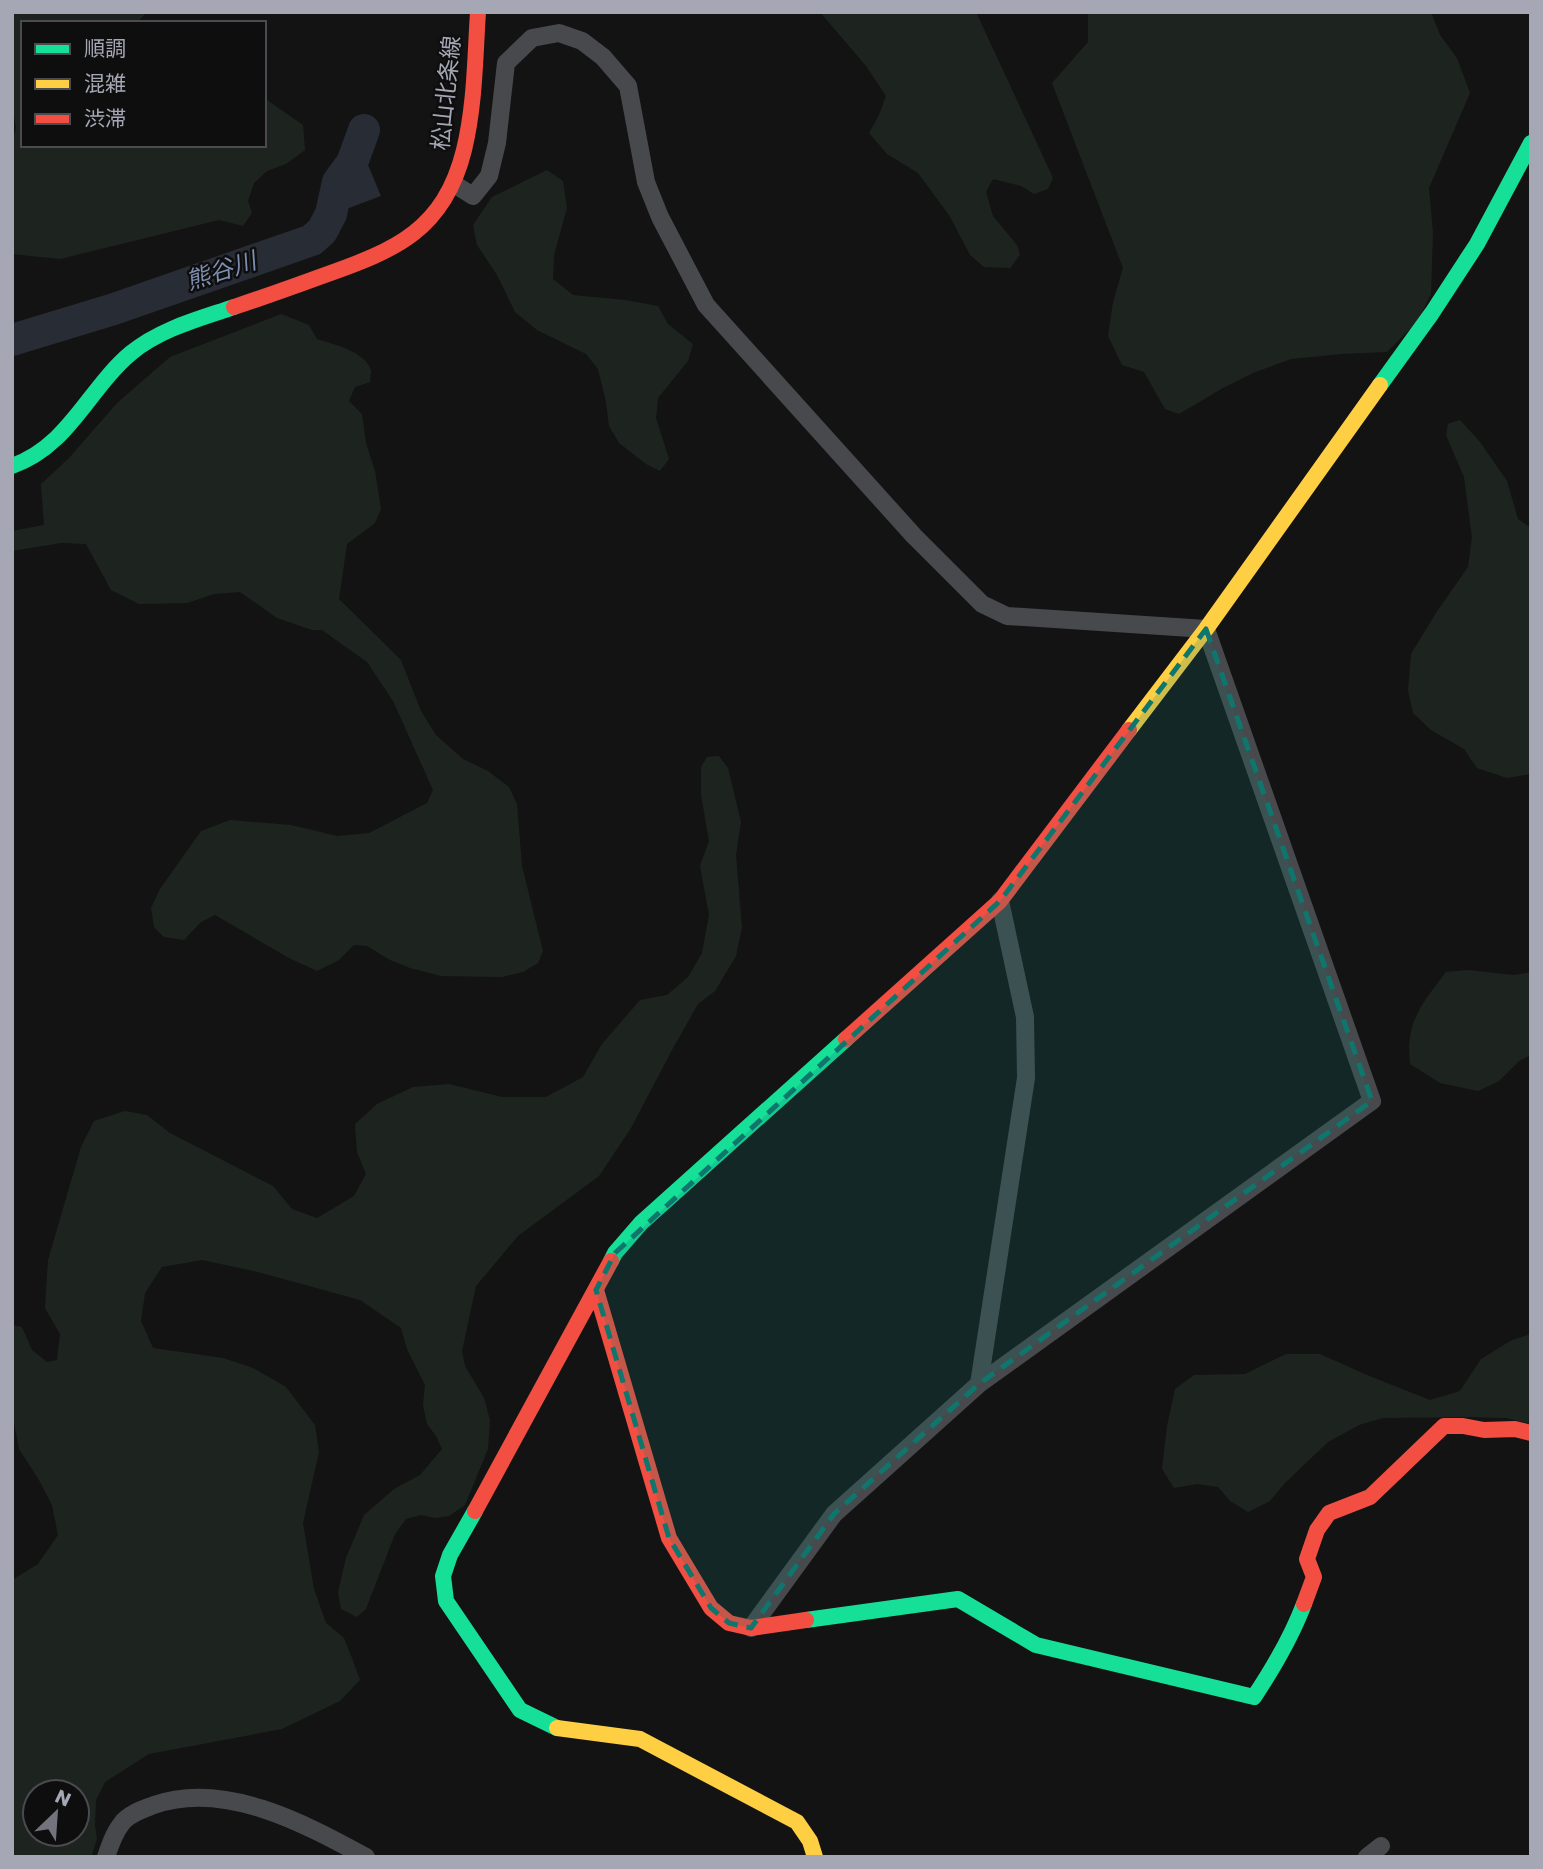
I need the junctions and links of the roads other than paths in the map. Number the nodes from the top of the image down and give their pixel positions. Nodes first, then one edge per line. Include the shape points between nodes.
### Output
1 (478, 12) edge
2 (1531, 143) edge
3 (454, 184) junction
4 (12, 466) edge
5 (1206, 629) junction
6 (1000, 901) junction
7 (596, 1290) junction
8 (979, 1384) junction
9 (1531, 1433) edge
10 (751, 1628) junction
11 (106, 1857) edge
12 (366, 1857) edge
13 (815, 1857) edge

1 - 3 street, 松山北条線 via 470,117
2 - 5 street via 1477,244 1433,313
3 - 4 street, 松山北条線 via 426,223 385,253 142,343 106,377 41,453
3 - 5 street via 473,196 489,176 506,62 532,38 559,33 582,41 628,86 646,182 706,305 914,536 982,604 1007,616
5 - 6 street
5 - 8 street via 1372,1101
6 - 7 street via 641,1223 615,1253
6 - 8 street via 1025,1017 1026,1078
7 - 10 street via 669,1538 711,1608 729,1623
7 - 13 street via 450,1555 443,1576 446,1601 520,1710 555,1728 640,1739 797,1822
8 - 10 street via 834,1514
9 - 10 street via 1444,1426 1370,1497 1329,1513 1310,1549 1307,1559 1314,1577 1293,1632 1254,1698 1036,1645 958,1599
11 - 12 street via 123,1820 167,1801 191,1797 261,1808

